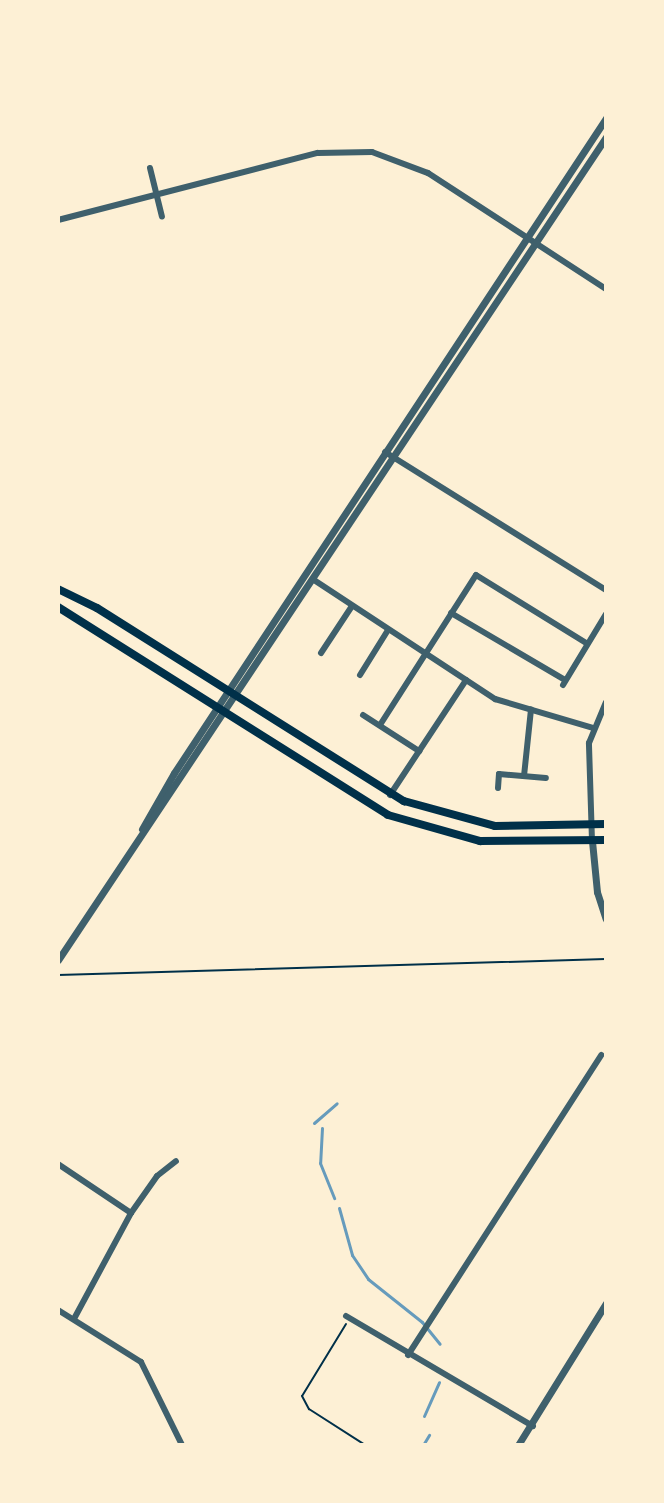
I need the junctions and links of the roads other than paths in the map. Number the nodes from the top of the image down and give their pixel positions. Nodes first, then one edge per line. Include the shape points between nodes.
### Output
1 (606, 118) edge
2 (606, 137) edge
3 (150, 168) dead end
4 (156, 195) junction
5 (162, 217) dead end
6 (58, 220) edge
7 (527, 237) junction
8 (536, 243) junction
9 (606, 289) edge
10 (385, 452) junction
11 (394, 458) junction
12 (314, 580) junction
13 (58, 589) edge
14 (606, 590) edge
15 (352, 606) junction
16 (58, 607) edge
17 (451, 613) junction
18 (606, 614) edge
19 (388, 630) junction
20 (586, 643) junction
21 (321, 653) dead end
22 (425, 654) junction
23 (360, 675) dead end
24 (466, 680) junction
25 (227, 692) junction
26 (236, 698) junction
27 (606, 702) edge
28 (217, 707) junction
29 (531, 709) junction
30 (226, 713) junction
31 (363, 715) dead end
32 (380, 725) junction
33 (593, 728) junction
34 (419, 751) junction
35 (524, 776) junction
36 (546, 778) dead end
37 (498, 788) dead end
38 (390, 795) junction
39 (606, 824) edge
40 (592, 825) junction
41 (606, 840) edge
42 (592, 841) junction
43 (136, 843) junction
44 (606, 919) edge
45 (58, 960) edge
46 (601, 1055) dead end
47 (176, 1161) dead end
48 (58, 1164) edge
49 (131, 1213) junction
50 (606, 1303) edge
51 (58, 1310) edge
52 (75, 1317) junction
53 (346, 1320) road end
54 (408, 1355) junction
55 (533, 1426) junction
56 (182, 1445) edge
57 (518, 1445) edge

1 - 7 street
2 - 8 street
3 - 4 street
4 - 5 street
4 - 6 street
4 - 7 street via 318,153 372,152 428,173
7 - 8 street
7 - 10 street
8 - 9 street
8 - 11 street
10 - 11 street
10 - 25 street
11 - 12 street
11 - 14 street
12 - 15 street
12 - 26 street
13 - 25 main road
15 - 19 street
15 - 21 street
16 - 28 main road
17 - 20 street via 476,575
17 - 20 street via 564,683
17 - 22 street
18 - 20 street
19 - 22 street
19 - 23 street
22 - 24 street
22 - 32 street
24 - 29 street via 495,699
24 - 34 street
25 - 26 main road
25 - 28 street
26 - 30 street
26 - 38 main road
27 - 33 street
28 - 30 main road
28 - 43 street
29 - 33 street
29 - 35 street
30 - 42 main road via 360,800 427,830 496,843
30 - 43 street
31 - 32 street
32 - 34 street
33 - 40 street
34 - 38 street
35 - 36 street
35 - 37 street via 499,774
38 - 40 main road via 438,814 495,826
39 - 40 main road
40 - 42 street
41 - 42 main road
42 - 44 street via 597,892
43 - 45 street
46 - 54 street
47 - 49 street via 157,1176
48 - 49 street
49 - 52 street
50 - 55 street via 572,1351
51 - 52 street
52 - 56 street via 141,1362
53 - 54 street
54 - 55 street
55 - 57 street

